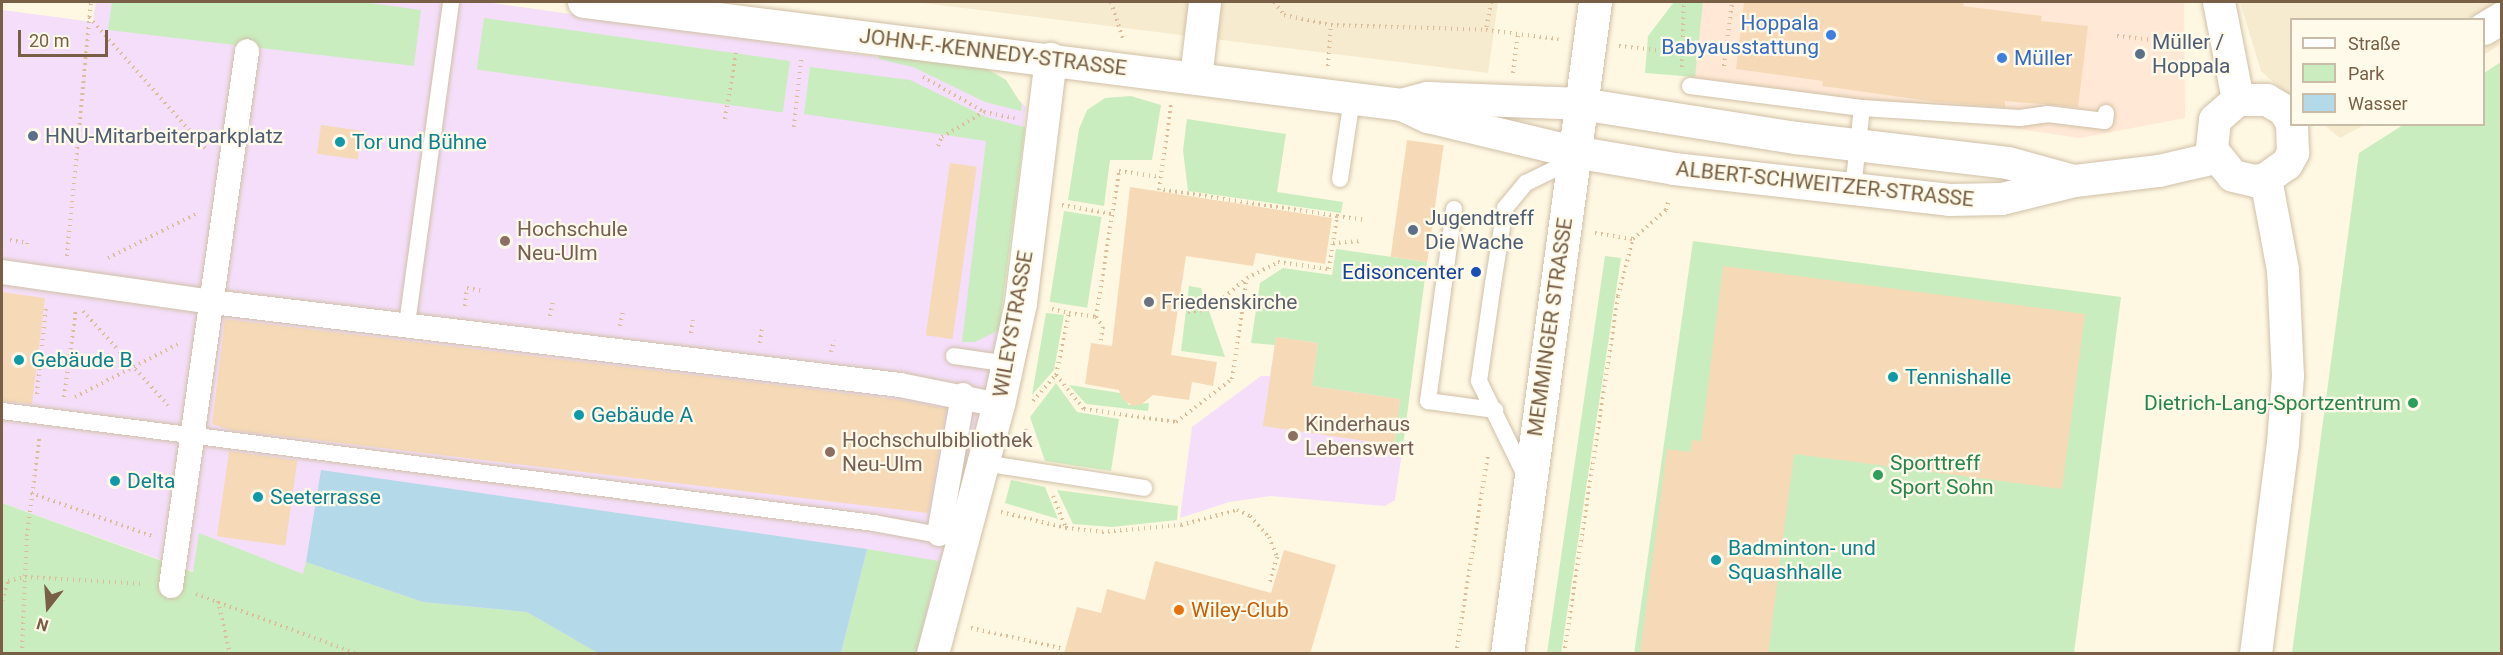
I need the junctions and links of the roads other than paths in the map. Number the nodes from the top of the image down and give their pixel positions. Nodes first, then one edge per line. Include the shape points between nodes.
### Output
1 (451, 2) edge
2 (584, 2) edge
3 (1205, 2) edge
4 (1595, 2) edge
5 (2219, 2) edge
6 (2502, 18) edge
7 (2485, 28) edge
8 (247, 51) dead end
9 (1052, 59) junction
10 (1186, 76) junction
11 (1690, 86) dead end
12 (1352, 99) junction
13 (2238, 100) junction
14 (1581, 104) junction
15 (1402, 105) junction
16 (1862, 108) junction
17 (2106, 112) dead end
18 (2290, 117) edge
19 (2299, 127) edge
20 (1858, 146) junction
21 (1574, 156) junction
22 (2215, 158) junction
23 (1340, 179) dead end
24 (2266, 179) junction
25 (2075, 182) junction
26 (1853, 189) junction
27 (1454, 209) dead end
28 (2, 272) edge
29 (212, 302) junction
30 (407, 324) junction
31 (954, 357) dead end
32 (1008, 364) junction
33 (963, 395) junction
34 (1013, 406) junction
35 (1495, 410) junction
36 (2, 411) edge
37 (195, 435) junction
38 (983, 463) junction
39 (1528, 482) junction
40 (1144, 488) dead end
41 (951, 537) junction
42 (171, 586) road end
43 (933, 654) edge
44 (1507, 654) edge
45 (2256, 654) edge

1 - 30 lane
2 - 9 street, JOHN-F.-KENNEDY-STRASSE
3 - 10 street
4 - 14 main road, MEMMINGER STRASSE
5 - 13 street
6 - 7 street
8 - 29 street
9 - 10 street, JOHN-F.-KENNEDY-STRASSE
9 - 32 street, WILEYSTRASSE
10 - 12 street, JOHN-F.-KENNEDY-STRASSE
11 - 16 lane
12 - 15 street, JOHN-F.-KENNEDY-STRASSE
12 - 23 lane
13 - 18 street via 2267,100
13 - 22 street via 2215,120 2211,140
14 - 15 street, JOHN-F.-KENNEDY-STRASSE via 1428,98
14 - 20 street, ALBERT-SCHWEITZER-STRASSE
14 - 21 main road, MEMMINGER STRASSE
15 - 21 street, JOHN-F.-KENNEDY-STRASSE via 1428,117
16 - 17 lane via 2020,118 2047,114 2105,121
16 - 20 lane
19 - 24 street via 2287,164
20 - 25 street, ALBERT-SCHWEITZER-STRASSE via 2008,163
20 - 26 lane
21 - 26 street, ALBERT-SCHWEITZER-STRASSE
21 - 35 lane via 1526,183 1505,208 1479,381
21 - 39 main road, MEMMINGER STRASSE
22 - 24 street via 2233,176
22 - 25 street, ALBERT-SCHWEITZER-STRASSE via 2159,171
24 - 45 street via 2283,270 2288,376
25 - 26 street, ALBERT-SCHWEITZER-STRASSE via 2002,199 1949,200
27 - 35 lane via 1428,401
28 - 29 street
29 - 30 street
29 - 37 street
30 - 33 street
31 - 32 lane
32 - 34 street, WILEYSTRASSE
33 - 34 street
33 - 41 street
34 - 38 street, WILEYSTRASSE
35 - 39 lane
36 - 37 lane
37 - 41 lane
37 - 42 street
38 - 40 lane
38 - 41 street, WILEYSTRASSE
39 - 44 main road, MEMMINGER STRASSE
41 - 43 street, WILEYSTRASSE

